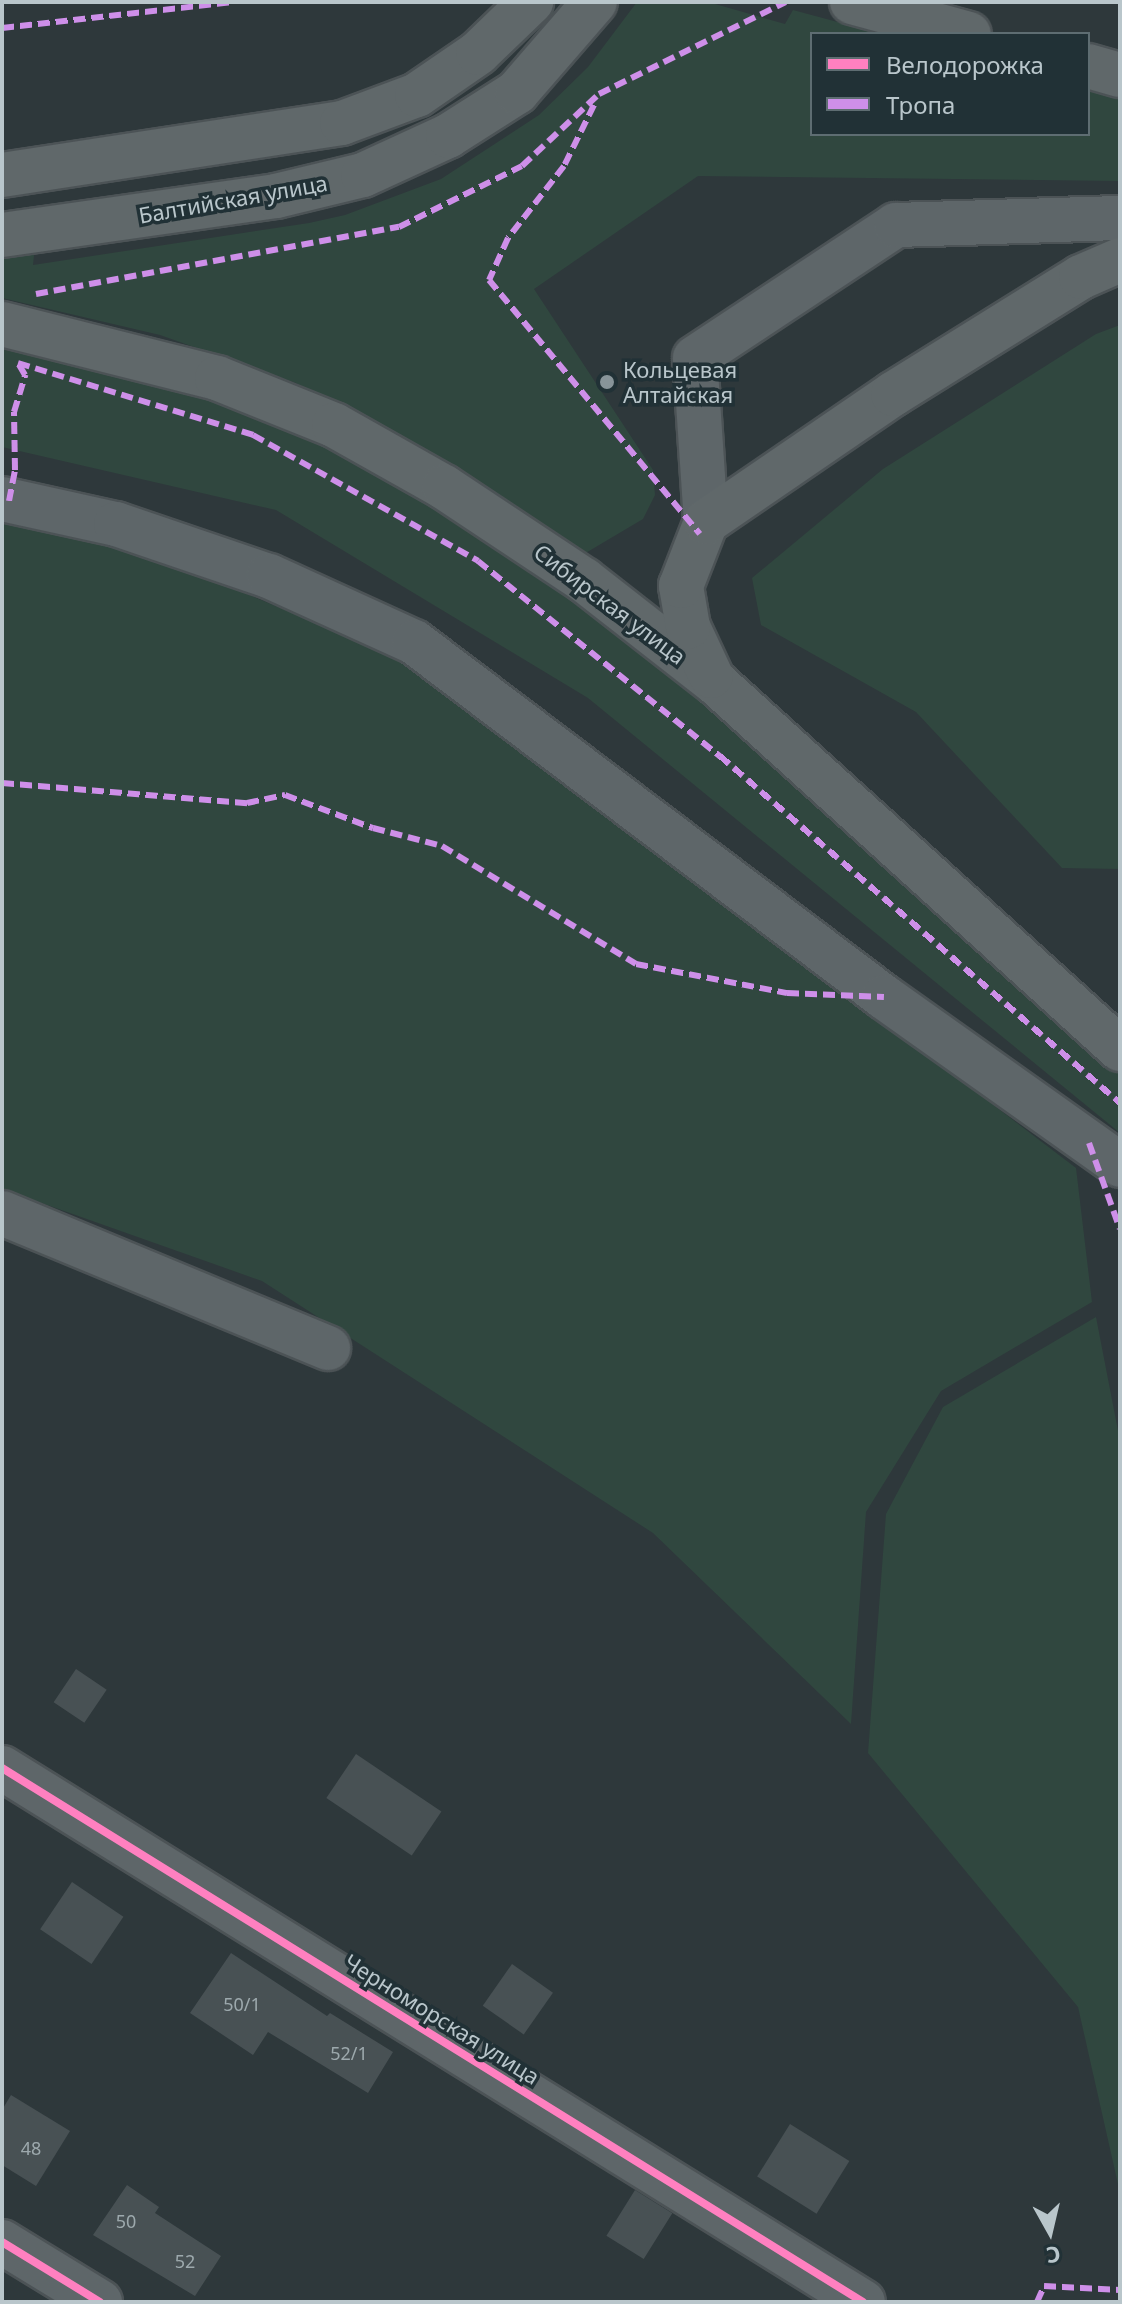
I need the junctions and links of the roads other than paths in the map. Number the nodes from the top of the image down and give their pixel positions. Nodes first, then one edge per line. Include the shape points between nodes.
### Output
1 (531, 2) edge
2 (595, 2) edge
3 (852, 2) edge
4 (962, 32) edge
5 (1090, 67) edge
6 (1120, 75) edge
7 (2, 175) edge
8 (1120, 218) edge
9 (2, 235) edge
10 (1120, 260) edge
11 (2, 324) edge
12 (2, 499) edge
13 (706, 522) junction
14 (717, 684) junction
15 (1120, 1049) edge
16 (1120, 1165) edge
17 (2, 1213) edge
18 (328, 1348) dead end
19 (2, 1768) edge
20 (2, 2242) edge
21 (100, 2302) edge
22 (863, 2302) edge

1 - 7 main road via 478,53 417,95 342,123
2 - 9 main road, Балтийская улица via 517,92 448,136 363,175 276,196
3 - 4 main road
5 - 6 main road
8 - 13 street via 896,225 695,358
10 - 13 main road via 1081,277 893,394
11 - 14 main road, Сибирская улица via 217,378 334,425 444,487 584,580
12 - 16 street via 116,524 269,576 414,642 884,997
13 - 14 main road via 685,570 682,608 698,657
14 - 15 main road, Сибирская улица
17 - 18 street
19 - 22 street, Черноморская улица
20 - 21 street

